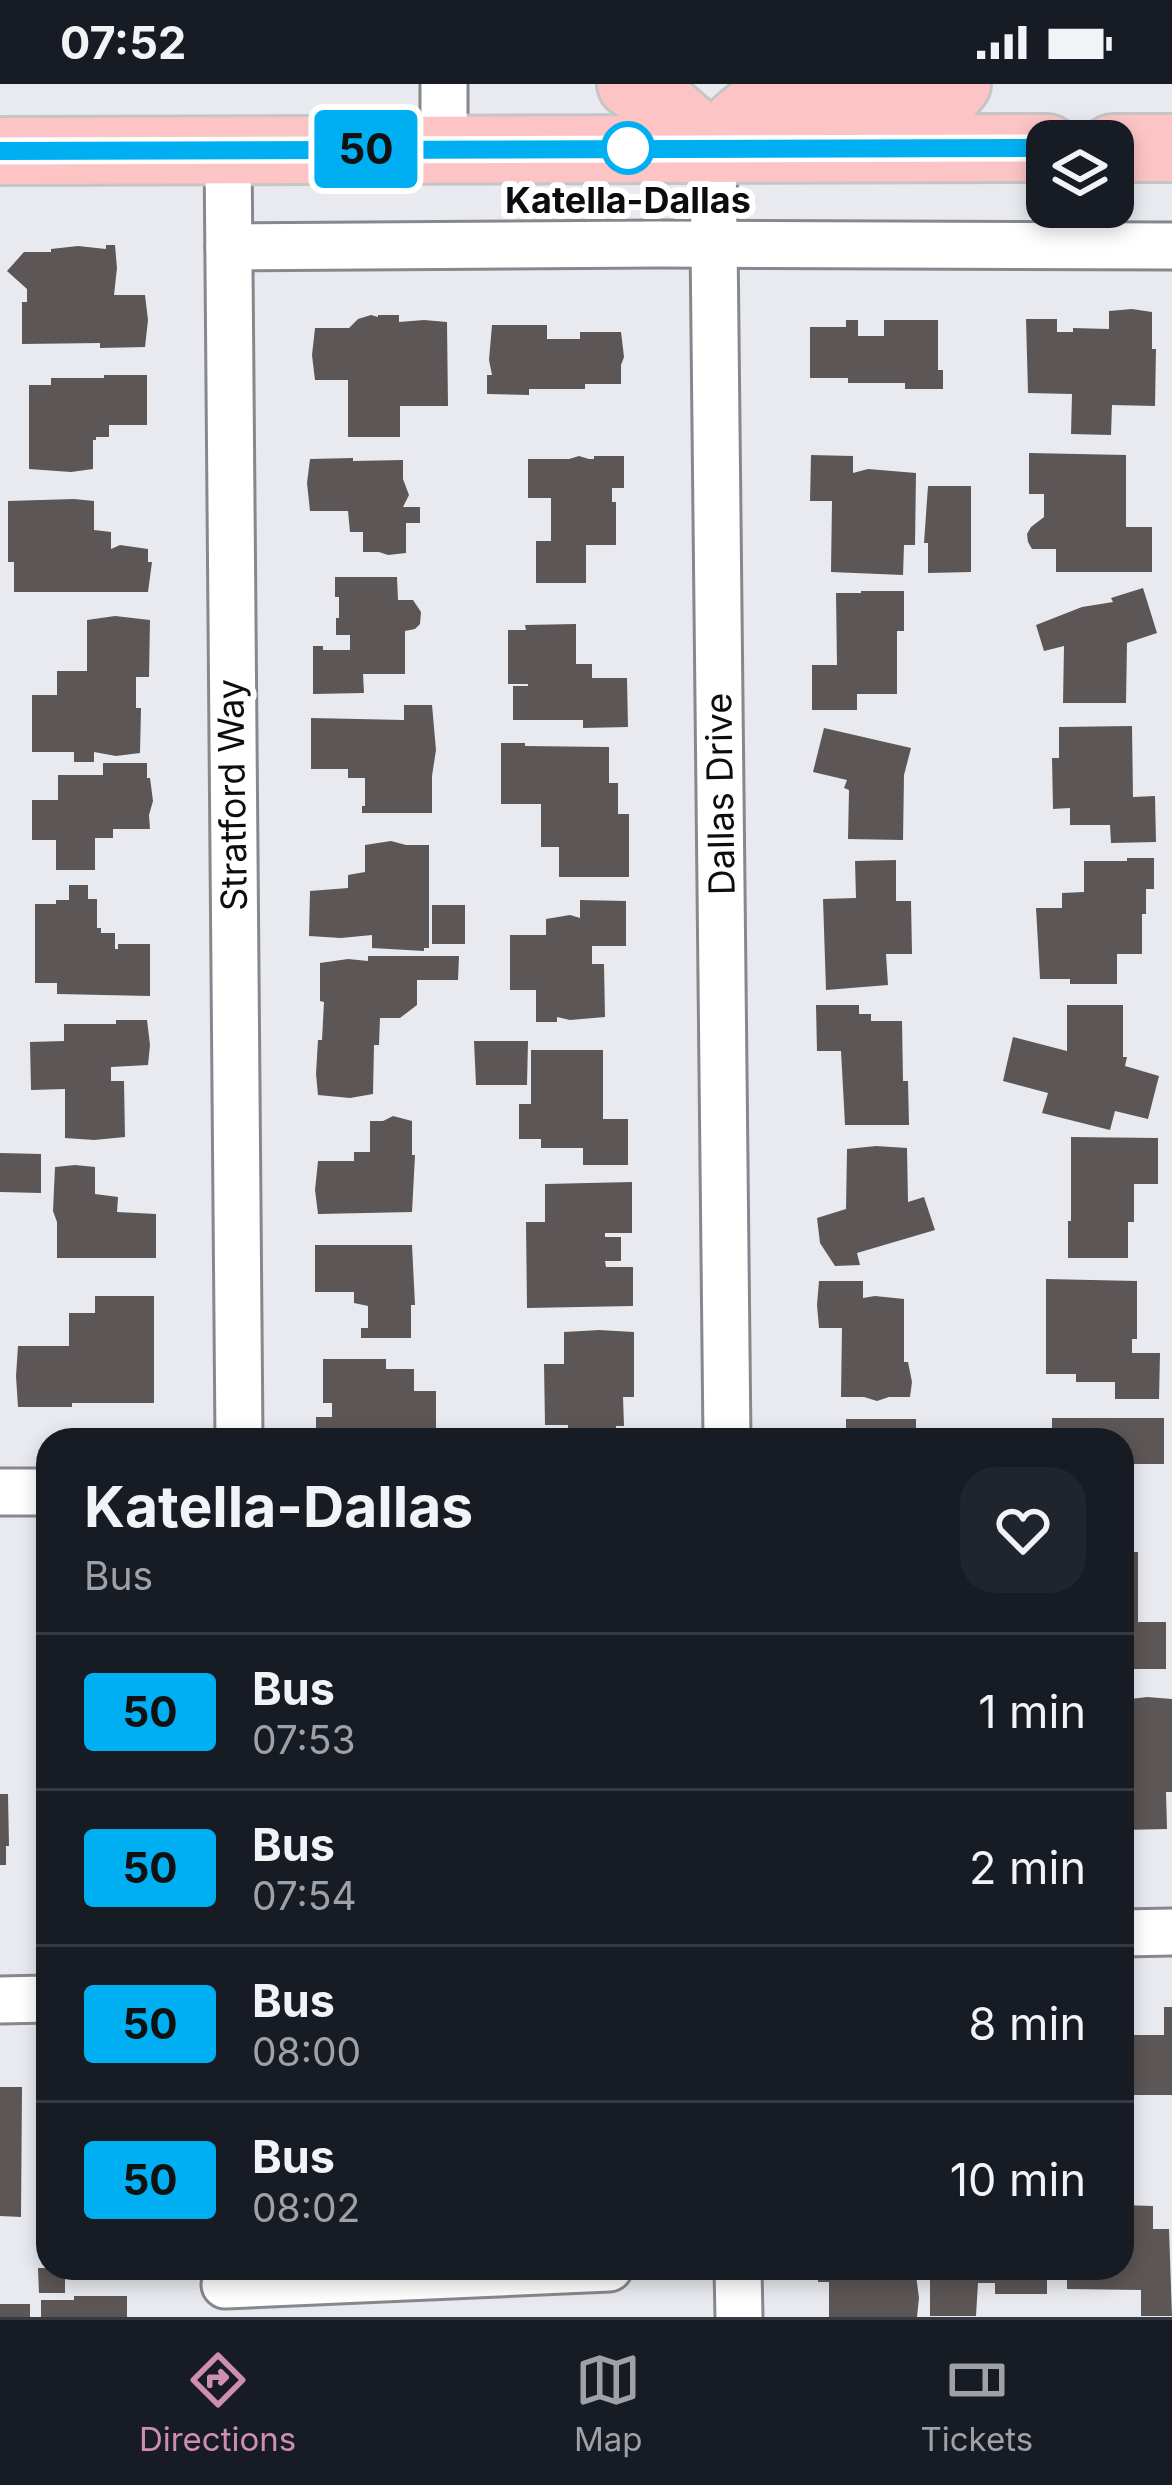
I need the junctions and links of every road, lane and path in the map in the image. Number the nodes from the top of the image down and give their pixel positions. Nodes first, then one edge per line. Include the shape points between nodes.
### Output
1 (443, 84) edge
2 (631, 84) edge
3 (957, 84) edge
4 (712, 148) junction
5 (1026, 148) edge
6 (1134, 148) edge
7 (1172, 148) edge
8 (444, 149) junction
9 (228, 150) junction
10 (0, 151) edge
11 (713, 244) junction
12 (1172, 245) edge
13 (229, 247) junction
14 (239, 1428) edge
15 (728, 1428) edge
16 (0, 1492) edge
17 (36, 1492) edge
18 (1172, 1932) edge
19 (1134, 1933) edge
20 (36, 1999) edge
21 (0, 2000) edge
22 (400, 2280) edge
23 (738, 2280) edge
24 (225, 2290) edge
25 (739, 2317) edge

1 - 8 street
2 - 4 main road
3 - 4 main road via 930,100 763,102
4 - 5 main road
4 - 8 main road
4 - 11 street, Dallas Drive
6 - 7 main road
8 - 9 main road
9 - 10 main road
9 - 13 street, Stratford Way
11 - 12 street
11 - 13 street
11 - 15 street, Dallas Drive
13 - 14 street, Stratford Way
16 - 17 street
18 - 19 street
20 - 21 street
22 - 24 street
23 - 25 street

